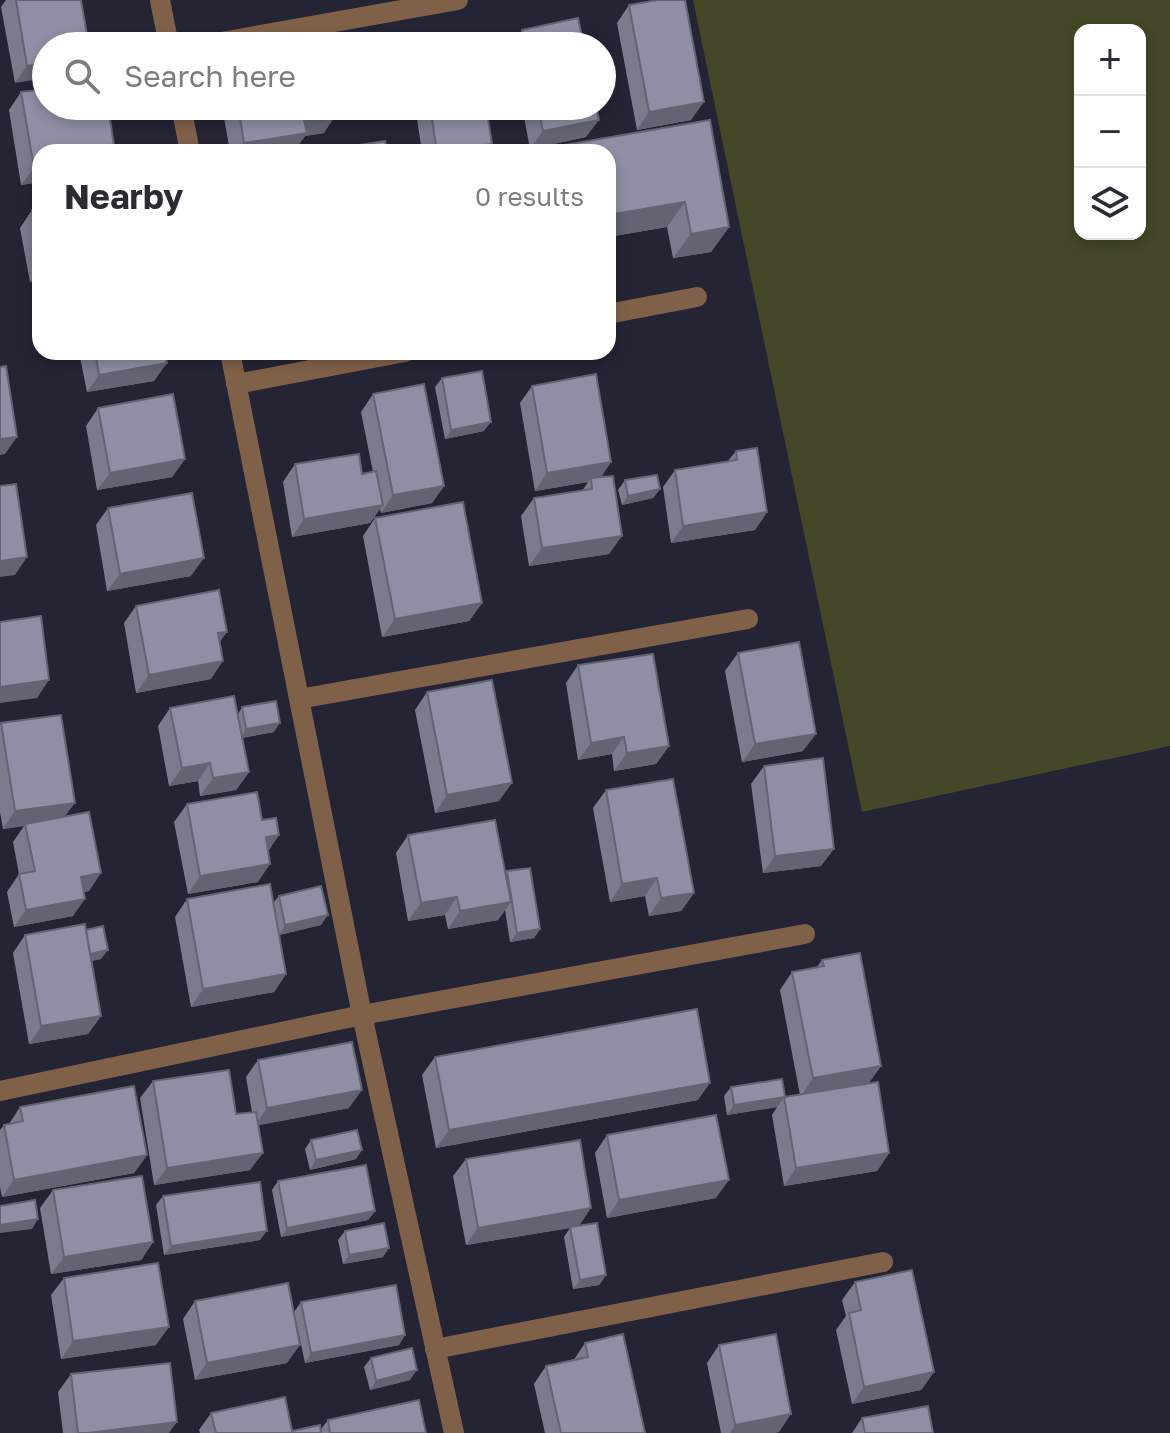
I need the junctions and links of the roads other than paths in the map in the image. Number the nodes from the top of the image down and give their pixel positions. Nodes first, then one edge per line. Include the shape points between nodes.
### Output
1 (160, 0) edge
2 (458, 0) edge
3 (166, 32) edge
4 (278, 32) edge
5 (184, 120) edge
6 (188, 144) edge
7 (697, 297) dead end
8 (616, 312) edge
9 (232, 360) edge
10 (363, 360) edge
11 (236, 384) junction
12 (748, 619) dead end
13 (299, 699) junction
14 (805, 934) dead end
15 (362, 1015) junction
16 (0, 1091) edge
17 (883, 1262) dead end
18 (435, 1349) junction
19 (454, 1433) edge

1 - 3 street
2 - 4 street
5 - 6 street
7 - 8 street
9 - 11 street
10 - 11 street
11 - 13 street
12 - 13 street
13 - 15 street
14 - 15 street
15 - 16 street
15 - 18 street
17 - 18 street
18 - 19 street

